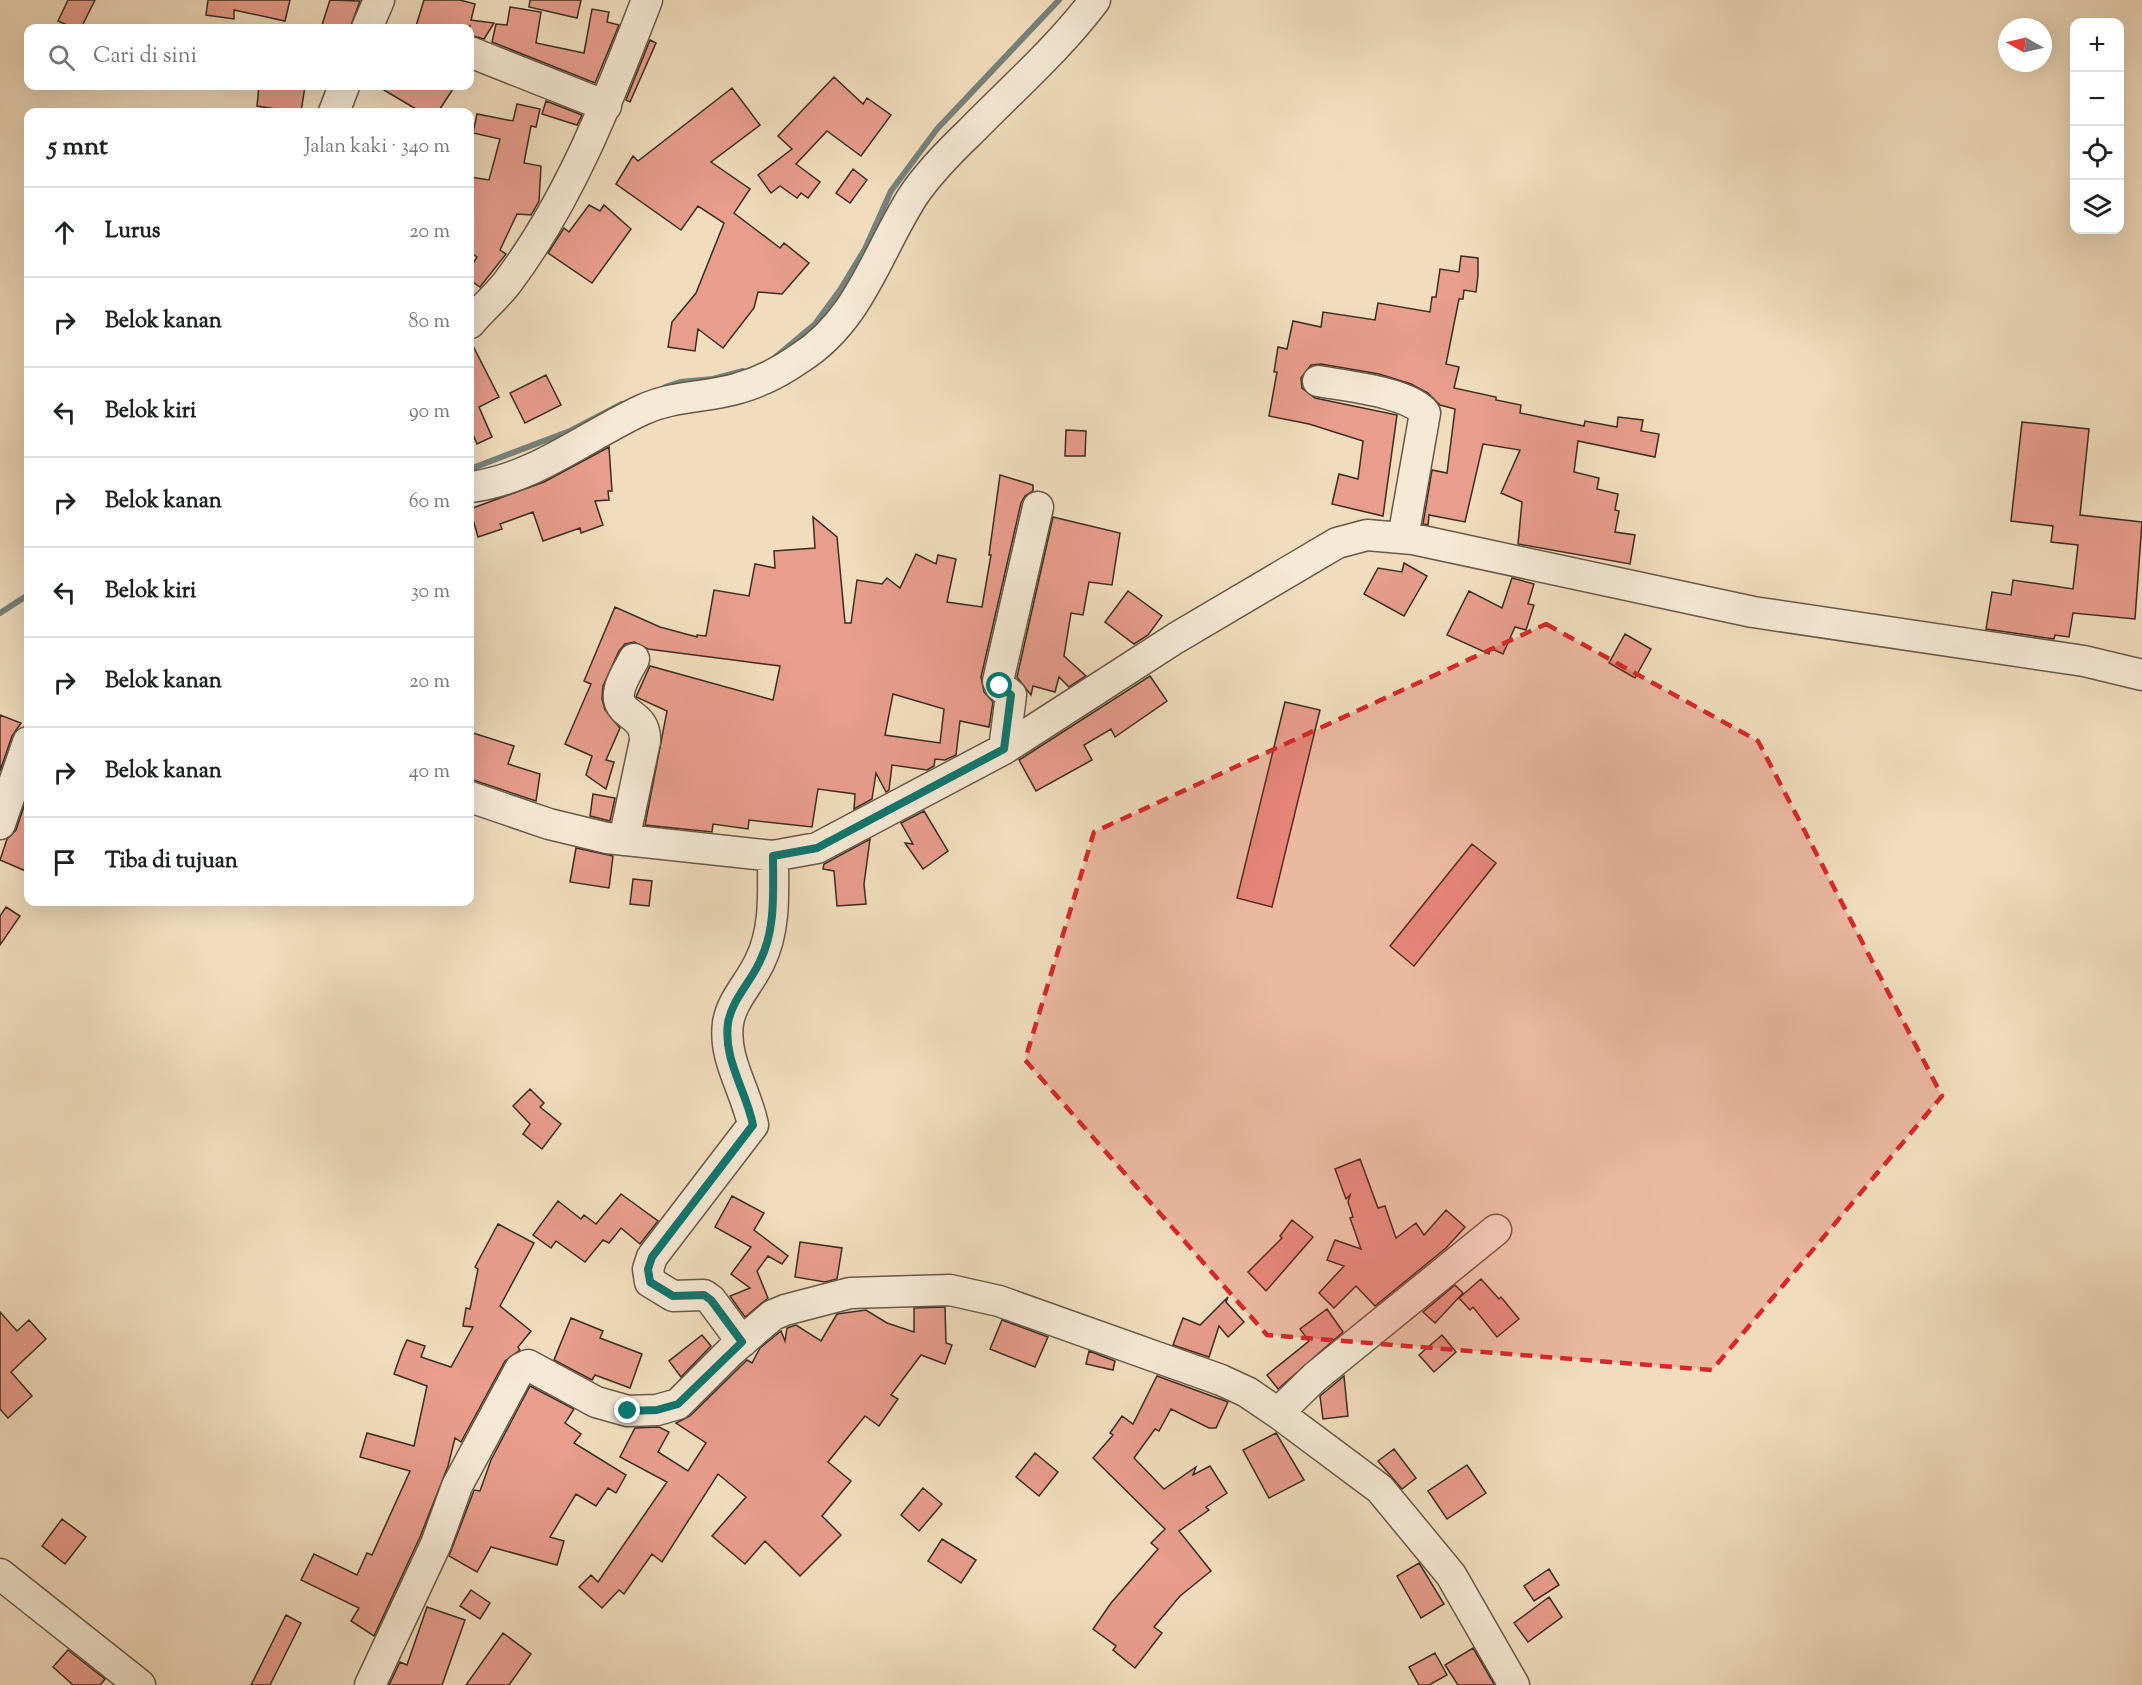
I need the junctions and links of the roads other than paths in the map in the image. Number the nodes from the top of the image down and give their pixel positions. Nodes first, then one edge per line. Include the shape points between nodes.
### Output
1 (379, 0) edge
2 (647, 0) edge
3 (1095, 0) edge
4 (369, 24) edge
5 (474, 54) edge
6 (342, 90) edge
7 (606, 106) junction
8 (336, 108) edge
9 (474, 319) edge
10 (1318, 381) dead end
11 (474, 486) edge
12 (1038, 507) dead end
13 (1403, 538) junction
14 (634, 658) dead end
15 (2142, 675) edge
16 (1004, 749) junction
17 (24, 754) edge
18 (474, 798) edge
19 (0, 824) edge
20 (624, 840) junction
21 (773, 856) junction
22 (1496, 1230) dead end
23 (742, 1342) junction
24 (1278, 1413) junction
25 (0, 1574) edge
26 (140, 1685) edge
27 (370, 1685) edge
28 (1514, 1685) edge

1 - 4 street
2 - 7 street
3 - 11 street via 934,168 912,197 869,280 838,326 801,358 738,389 676,398 649,407 517,476
5 - 7 street
6 - 8 street
7 - 9 street via 544,229 506,284
10 - 13 street via 1395,397 1419,406 1425,413
12 - 16 street via 998,681 1011,695
13 - 15 street via 1753,612 2084,661
13 - 16 street via 1367,535 1337,543 1176,638
14 - 20 street via 621,684 619,698 623,707 642,723 645,741
16 - 21 street via 817,848
17 - 19 street
18 - 20 street via 549,824
20 - 21 street
21 - 23 street via 769,939 728,1022 728,1047 753,1125 652,1257 648,1269 650,1282 673,1296 697,1294 711,1300
22 - 24 street via 1315,1377
23 - 24 street via 779,1312 850,1293 950,1290 999,1301 1221,1380 1248,1392
23 - 27 street via 678,1404 657,1410 628,1411 596,1402 542,1370 528,1365 520,1369 457,1486 436,1544
24 - 28 street via 1380,1489 1451,1575
25 - 26 street

